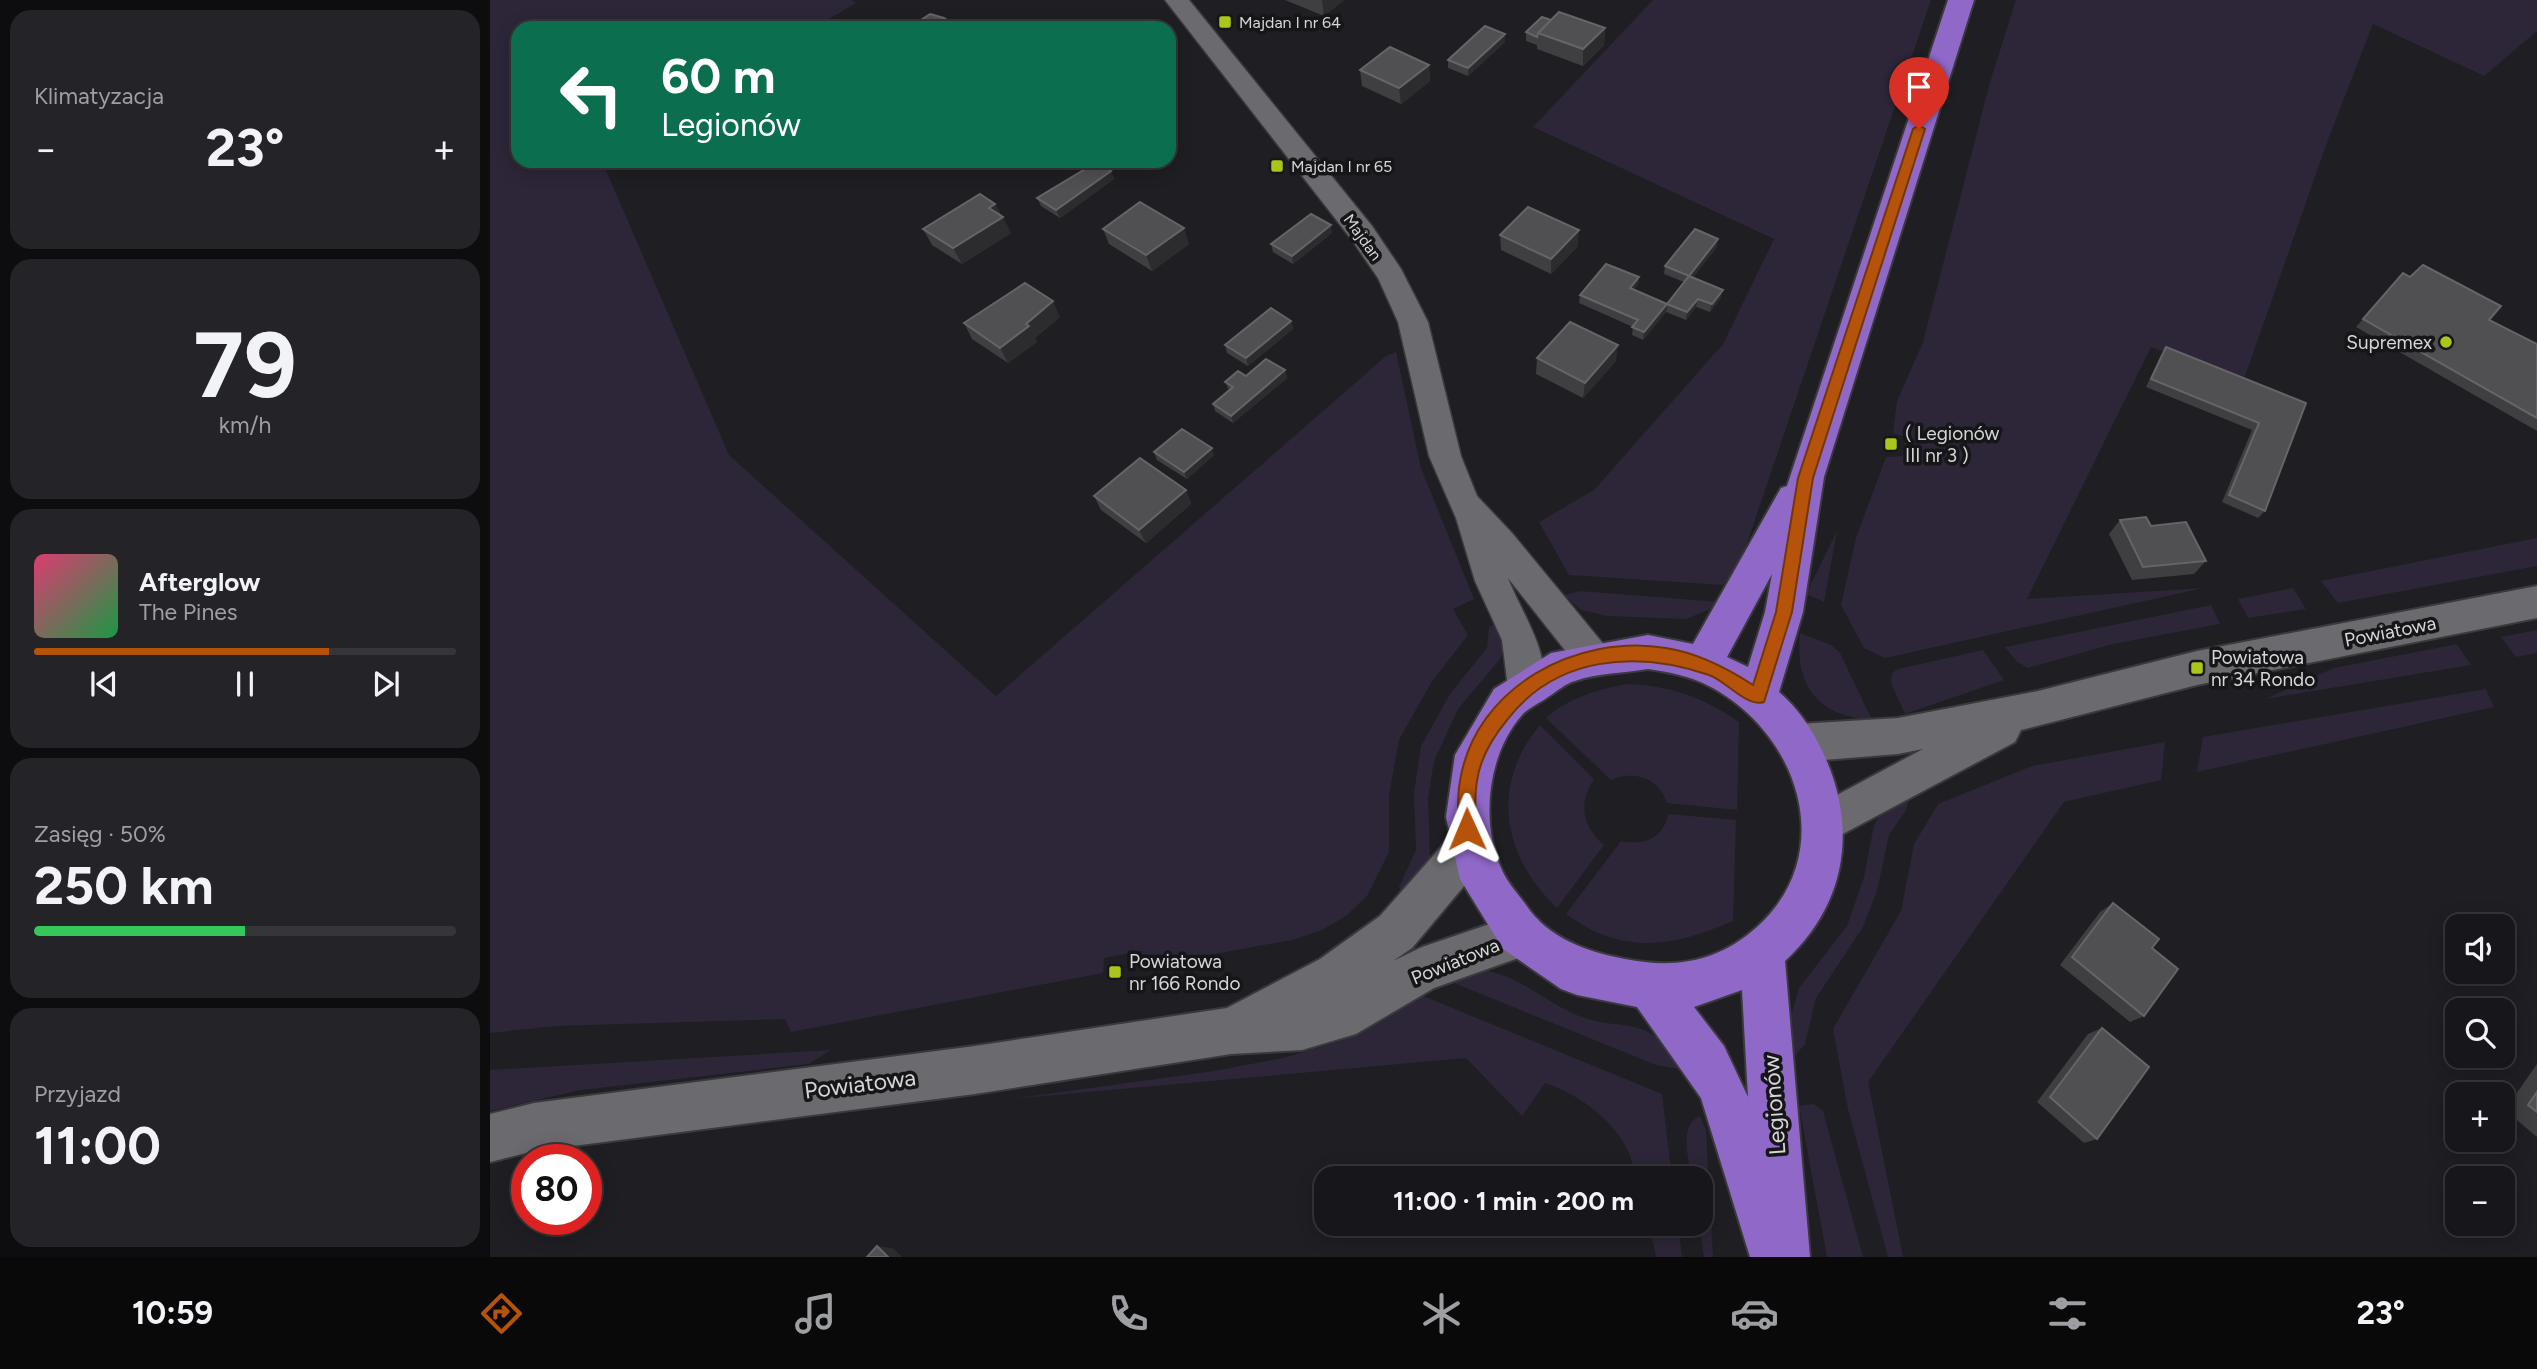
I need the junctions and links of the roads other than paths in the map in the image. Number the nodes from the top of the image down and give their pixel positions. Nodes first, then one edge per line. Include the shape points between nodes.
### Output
1 (1177, 0) edge
2 (1961, 0) edge
3 (1806, 478) junction
4 (1471, 515) junction
5 (2537, 602) edge
6 (1592, 657) junction
7 (1703, 664) junction
8 (1526, 688) junction
9 (1758, 697) junction
10 (2038, 709) junction
11 (1799, 743) junction
12 (1824, 824) junction
13 (1470, 846) junction
14 (1522, 935) junction
15 (1762, 953) junction
16 (1651, 988) junction
17 (1231, 1031) junction
18 (490, 1138) edge
19 (1773, 1257) edge
20 (1784, 1257) edge

1 - 4 street, Majdan via 1391,276 1413,322 1452,480
2 - 3 highway
3 - 7 highway
3 - 9 highway via 1784,612
4 - 6 street, Majdan via 1500,543
4 - 8 street, Majdan via 1492,581 1520,640
5 - 10 main road, Powiatowa via 2197,668
6 - 7 highway via 1648,652
6 - 8 highway via 1569,663
7 - 9 highway
8 - 13 highway via 1493,722 1472,764 1466,796
9 - 11 highway
10 - 11 main road, Powiatowa via 1898,737
10 - 12 main road, Powiatowa
11 - 12 highway via 1816,782
12 - 15 highway via 1810,895 1784,933
13 - 14 highway via 1488,893
13 - 17 main road, Powiatowa via 1396,932 1336,975
14 - 16 highway via 1549,957 1581,973
14 - 17 main road, Powiatowa via 1422,970 1340,1018 1276,1030
15 - 16 highway via 1702,982
15 - 20 highway, Legionów
16 - 19 highway, Legionów via 1722,1089
17 - 18 main road, Powiatowa via 534,1127

